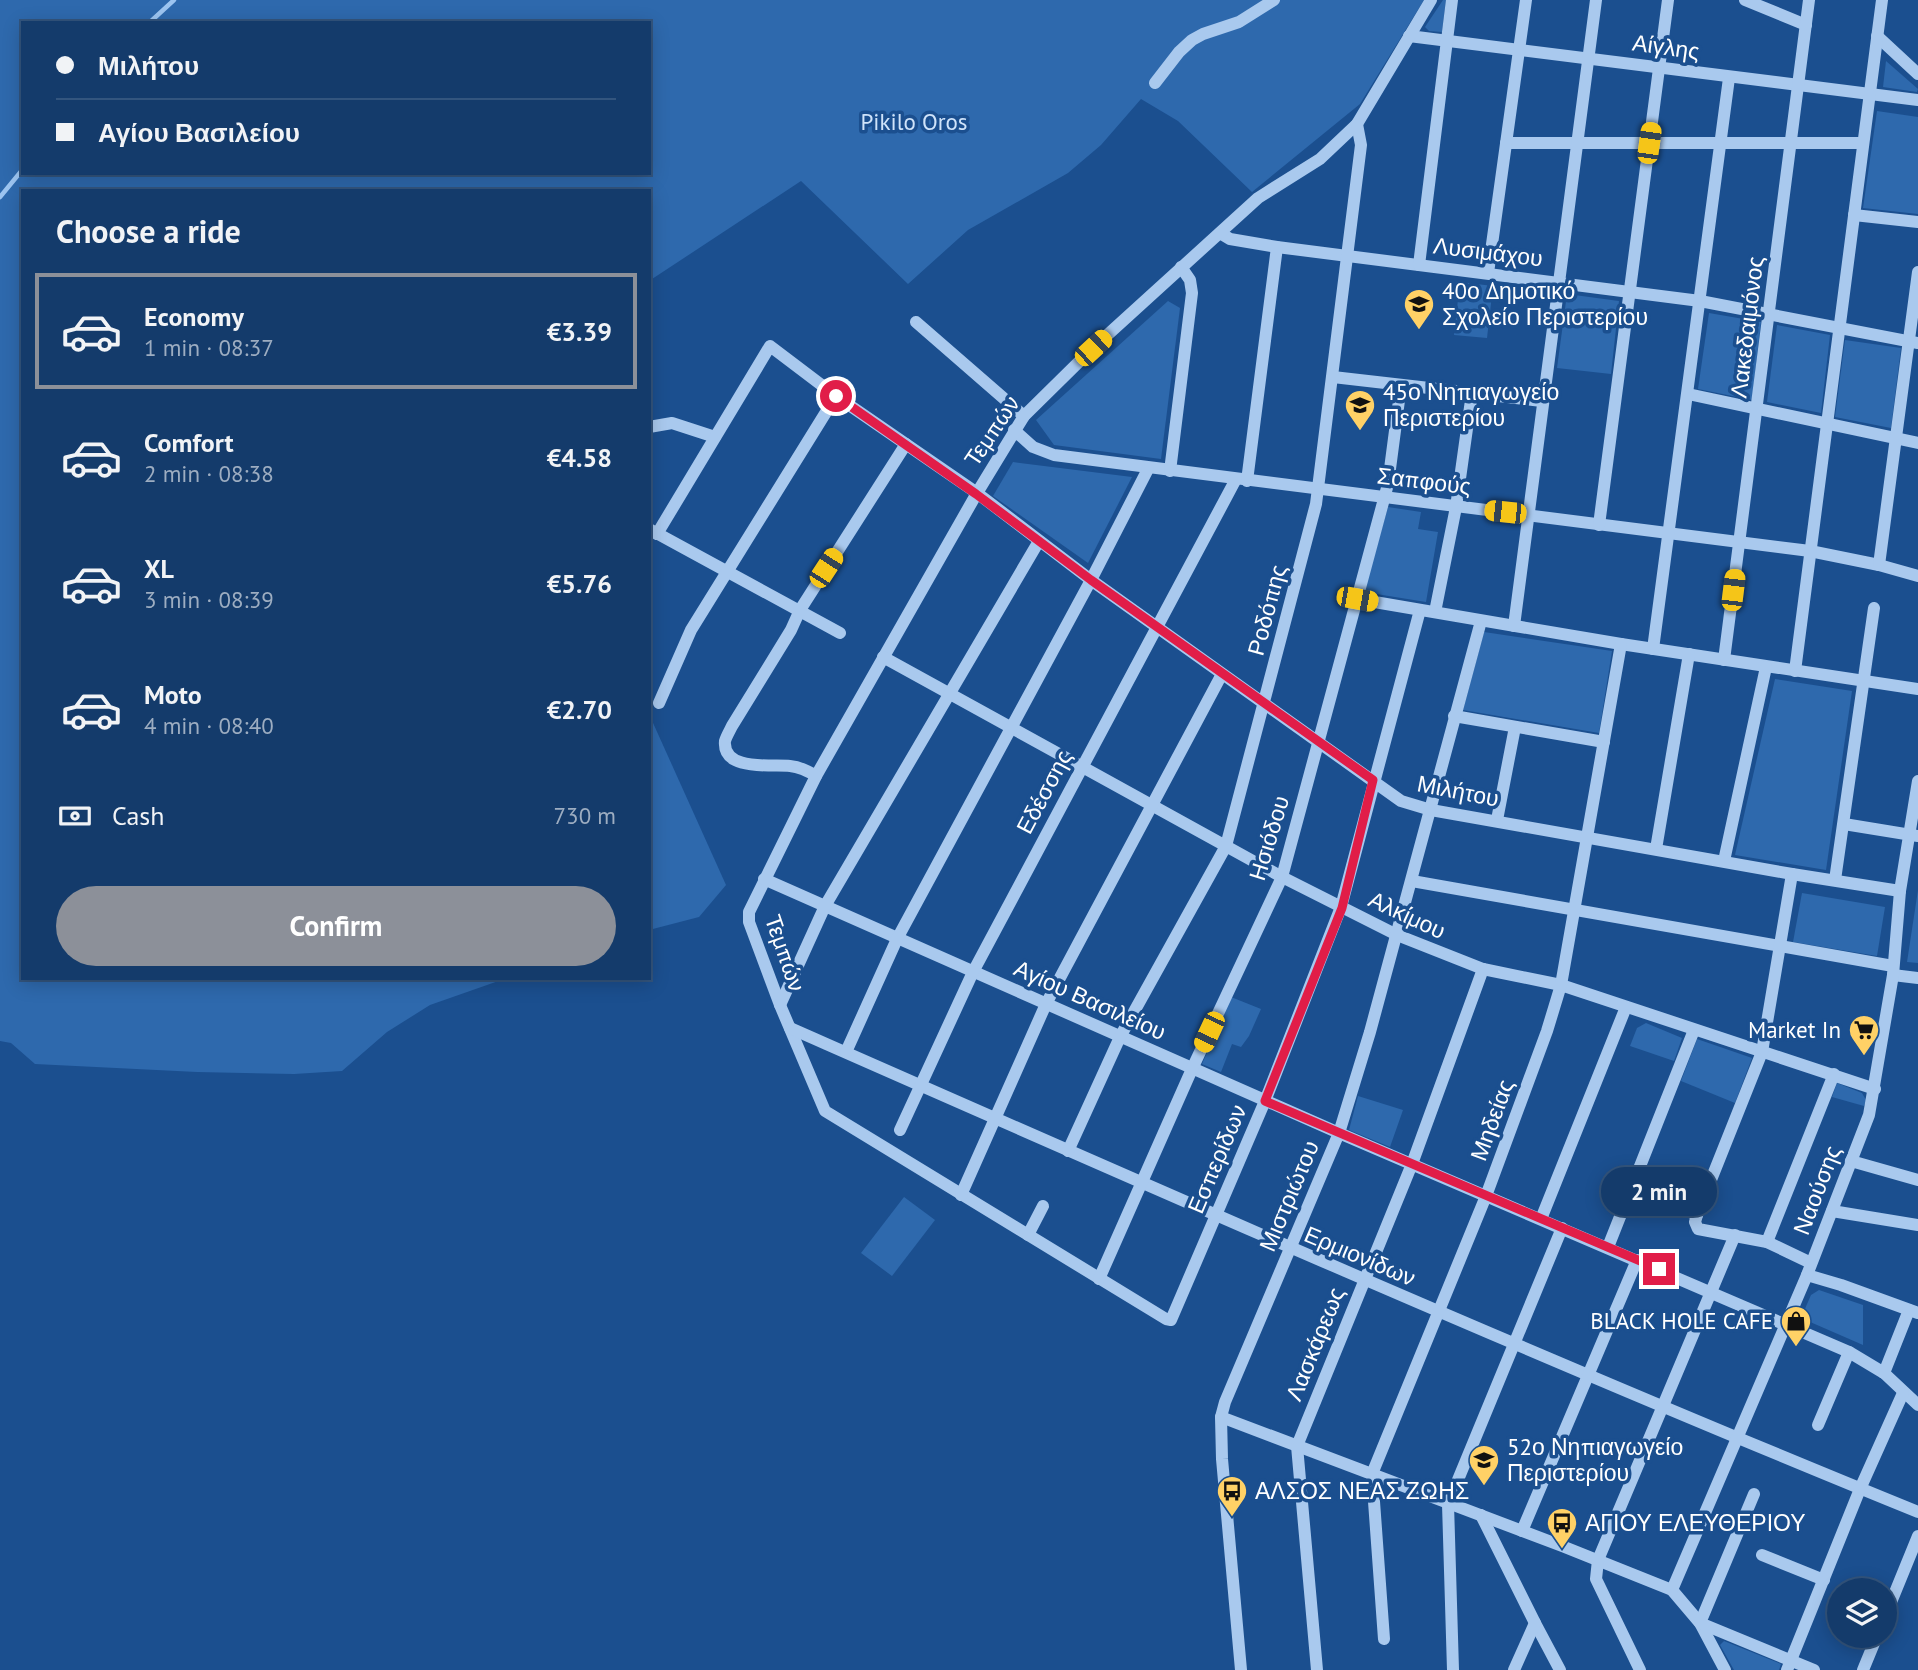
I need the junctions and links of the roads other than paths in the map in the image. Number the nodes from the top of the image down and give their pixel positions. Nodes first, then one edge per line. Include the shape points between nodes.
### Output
1 (1274, 0) edge
2 (1431, 0) edge
3 (1452, 0) edge
4 (1526, 0) edge
5 (1596, 0) edge
6 (1668, 0) edge
7 (1745, 0) edge
8 (1809, 0) edge
9 (1881, 0) edge
10 (1806, 25) junction
11 (1409, 36) junction
12 (1877, 36) junction
13 (1447, 41) junction
14 (1519, 49) junction
15 (1588, 57) junction
16 (1660, 67) junction
17 (1918, 74) edge
18 (1729, 78) junction
19 (1155, 83) dead end
20 (1798, 86) junction
21 (1870, 94) junction
22 (1918, 100) edge
23 (1357, 124) junction
24 (1506, 143) junction
25 (1579, 143) junction
26 (1649, 143) junction
27 (1721, 143) junction
28 (1791, 144) junction
29 (1862, 144) junction
30 (1854, 215) junction
31 (1918, 222) edge
32 (1220, 233) junction
33 (1277, 247) junction
34 (1348, 256) junction
35 (1419, 265) junction
36 (1181, 267) junction
37 (1918, 272) edge
38 (1488, 274) junction
39 (1559, 282) junction
40 (1629, 292) junction
41 (1700, 302) junction
42 (1770, 316) junction
43 (916, 322) dead end
44 (1838, 328) junction
45 (1913, 342) edge
46 (1333, 377) junction
47 (1401, 385) junction
48 (1472, 393) junction
49 (1688, 394) junction
50 (836, 396) junction
51 (1542, 401) junction
52 (1757, 408) junction
53 (1024, 416) junction
54 (1826, 422) junction
55 (651, 427) edge
56 (1014, 430) junction
57 (715, 437) junction
58 (1895, 437) junction
59 (1918, 443) edge
60 (906, 444) junction
61 (1148, 469) junction
62 (1170, 471) junction
63 (1241, 480) junction
64 (1320, 488) junction
65 (976, 494) junction
66 (1385, 498) junction
67 (1456, 507) junction
68 (1529, 515) junction
69 (1600, 525) junction
70 (653, 531) edge
71 (1668, 534) junction
72 (1038, 541) junction
73 (1739, 543) junction
74 (1810, 551) junction
75 (1879, 565) junction
76 (729, 571) junction
77 (1918, 576) edge
78 (1091, 580) junction
79 (1357, 599) junction
80 (1874, 608) dead end
81 (800, 610) junction
82 (1420, 610) junction
83 (1435, 612) junction
84 (1481, 621) junction
85 (1514, 626) junction
86 (1158, 628) junction
87 (840, 633) dead end
88 (1621, 644) junction
89 (1653, 649) junction
90 (1689, 654) junction
91 (883, 657) junction
92 (1724, 660) junction
93 (1766, 667) junction
94 (1795, 671) junction
95 (1222, 674) junction
96 (1864, 681) junction
97 (1918, 689) edge
98 (950, 694) junction
99 (659, 703) dead end
100 (1264, 703) junction
101 (1454, 716) junction
102 (1011, 727) junction
103 (1515, 727) junction
104 (1319, 742) junction
105 (1604, 742) junction
106 (1081, 767) junction
107 (816, 775) junction
108 (1373, 780) junction
109 (1918, 781) edge
110 (1153, 806) junction
111 (1431, 810) junction
112 (1497, 820) junction
113 (1844, 824) junction
114 (1587, 836) junction
115 (1914, 836) edge
116 (1226, 846) junction
117 (1656, 849) junction
118 (1724, 861) junction
119 (1792, 874) junction
120 (1282, 877) junction
121 (764, 880) junction
122 (1835, 880) junction
123 (1412, 881) junction
124 (1900, 891) junction
125 (825, 906) junction
126 (1342, 908) junction
127 (1574, 911) junction
128 (1397, 936) junction
129 (897, 939) junction
130 (1779, 946) junction
131 (1483, 969) junction
132 (1893, 970) junction
133 (973, 972) junction
134 (1918, 978) edge
135 (1561, 985) junction
136 (1046, 1004) junction
137 (780, 1005) junction
138 (1626, 1007) junction
139 (790, 1028) junction
140 (1695, 1030) junction
141 (1120, 1037) junction
142 (846, 1052) junction
143 (1762, 1052) junction
144 (1192, 1069) junction
145 (1834, 1074) junction
146 (920, 1085) junction
147 (1875, 1089) junction
148 (1265, 1101) junction
149 (995, 1118) junction
150 (900, 1130) dead end
151 (1339, 1133) junction
152 (1068, 1151) junction
153 (1852, 1161) junction
154 (1412, 1164) junction
155 (1918, 1180) edge
156 (1141, 1183) junction
157 (1632, 1189) junction
158 (961, 1195) junction
159 (1486, 1196) junction
160 (1043, 1206) dead end
161 (1832, 1212) junction
162 (1697, 1215) junction
163 (1216, 1216) junction
164 (1541, 1219) junction
165 (1918, 1224) edge
166 (1562, 1228) junction
167 (1028, 1235) junction
168 (1735, 1235) junction
169 (1767, 1242) junction
170 (1608, 1247) junction
171 (1289, 1248) junction
172 (1637, 1260) junction
173 (1809, 1269) junction
174 (1099, 1279) junction
175 (1363, 1280) junction
176 (1712, 1291) junction
177 (1438, 1311) junction
178 (1914, 1311) edge
179 (1171, 1320) joint
180 (1786, 1323) junction
181 (1513, 1343) junction
182 (1849, 1352) junction
183 (1884, 1373) junction
184 (1588, 1375) junction
185 (1903, 1393) junction
186 (1918, 1405) edge
187 (1662, 1406) junction
188 (1221, 1417) junction
189 (1818, 1425) dead end
190 (1737, 1439) junction
191 (1297, 1446) junction
192 (1372, 1474) junction
193 (1860, 1489) junction
194 (1754, 1494) dead end
195 (1448, 1504) junction
196 (1918, 1512) edge
197 (1481, 1516) junction
198 (1522, 1531) junction
199 (1918, 1536) edge
200 (1762, 1555) dead end
201 (1598, 1560) junction
202 (1824, 1580) junction
203 (1897, 1588) edge
204 (1672, 1590) junction
205 (1535, 1623) junction
206 (1700, 1623) junction
207 (1384, 1639) dead end
208 (1872, 1648) edge
209 (1789, 1665) edge
210 (1241, 1670) edge
211 (1317, 1670) edge
212 (1453, 1670) edge
213 (1512, 1670) edge
214 (1560, 1670) edge
215 (1640, 1670) edge
216 (1725, 1670) edge
217 (1814, 1670) edge
218 (1863, 1670) edge

1 - 19 street via 1239,22 1192,40
2 - 11 street, Τεμπών
3 - 13 street
4 - 14 street
5 - 15 street
6 - 16 street
7 - 10 street
8 - 10 street, Λακεδαιμόνος
9 - 12 street
10 - 20 street, Λακεδαιμόνος
11 - 13 street, Αίγλης
11 - 23 street, Τεμπών
12 - 17 street
12 - 21 street
13 - 14 street, Αίγλης
13 - 35 street
14 - 15 street, Αίγλης
14 - 24 street
15 - 16 street, Αίγλης
15 - 25 street
16 - 18 street, Αίγλης
16 - 26 street
18 - 20 street, Αίγλης
18 - 27 street
20 - 21 street, Αίγλης
20 - 28 street, Λακεδαιμόνος
21 - 22 street, Αίγλης
21 - 29 street
23 - 32 street, Τεμπών via 1320,159 1258,198
23 - 34 street, Ροδόπης via 1361,145
24 - 25 street
24 - 38 street
25 - 26 street
25 - 39 street
26 - 27 street
26 - 40 street
27 - 28 street
27 - 41 street
28 - 29 street
28 - 42 street, Λακεδαιμόνος
29 - 30 street
30 - 31 street
30 - 44 street
32 - 33 street, Λυσιμάχου
32 - 36 street, Τεμπών
33 - 34 street, Λυσιμάχου
33 - 63 street, Εδέσσης
34 - 35 street, Λυσιμάχου
34 - 46 street, Ροδόπης
35 - 38 street, Λυσιμάχου
36 - 53 street, Τεμπών
36 - 62 street via 1192,293
37 - 45 street
38 - 39 street, Λυσιμάχου
39 - 40 street, Λυσιμάχου
39 - 51 street
40 - 41 street, Λυσιμάχου
40 - 69 street
41 - 42 street, Λυσιμάχου
41 - 49 street
42 - 44 street, Λυσιμάχου
42 - 52 street, Λακεδαιμόνος
43 - 53 street
44 - 45 street, Λυσιμάχου
44 - 54 street
45 - 58 street
46 - 47 street
46 - 64 street, Ροδόπης
47 - 48 street
47 - 66 street, Ησιόδου
48 - 51 street
48 - 67 street
49 - 52 street
49 - 71 street
50 - 57 street, Μιλήτου via 770,346
50 - 60 street, Μιλήτου
50 - 76 street
51 - 68 street
52 - 54 street
52 - 73 street, Λακεδαιμόνος
53 - 56 street, Τεμπών
54 - 58 street
54 - 74 street
55 - 57 street via 672,423
56 - 61 street, Σαπφούς via 1034,447 1054,455
56 - 65 street, Τεμπών
57 - 70 street
58 - 59 street
58 - 75 street
60 - 65 street, Μιλήτου
60 - 81 street
61 - 62 street, Σαπφούς
61 - 78 street
62 - 63 street, Σαπφούς
63 - 64 street, Σαπφούς
63 - 86 street, Εδέσσης
64 - 66 street, Σαπφούς
64 - 100 street, Ροδόπης
65 - 72 street, Μιλήτου
65 - 91 street, Τεμπών
66 - 67 street, Σαπφούς
66 - 79 street, Ησιόδου
67 - 68 street, Σαπφούς
67 - 83 street
68 - 69 street, Σαπφούς
68 - 85 street
69 - 71 street, Σαπφούς
70 - 76 street
71 - 73 street, Σαπφούς
71 - 89 street
72 - 78 street, Μιλήτου
72 - 98 street
73 - 74 street, Σαπφούς
73 - 92 street, Λακεδαιμόνος
74 - 75 street, Σαπφούς
74 - 94 street
75 - 77 street, Σαπφούς
76 - 81 street
76 - 99 street via 691,629
78 - 86 street, Μιλήτου
78 - 102 street
79 - 82 street
79 - 104 street, Ησιόδου
80 - 96 street
81 - 87 street
81 - 107 street via 725,742 736,761 790,766
82 - 83 street
82 - 108 street, Εσπερίδων
83 - 84 street
84 - 85 street
84 - 101 street, Μιστριώτου
85 - 88 street
86 - 95 street, Μιλήτου
86 - 106 street, Εδέσσης
88 - 89 street
88 - 105 street, Μηδείας
89 - 90 street
90 - 92 street
90 - 117 street
91 - 98 street, Αλκίμου
91 - 107 street, Τεμπών
92 - 93 street
93 - 94 street
93 - 118 street
94 - 96 street
95 - 100 street, Μιλήτου
95 - 110 street
96 - 97 street
96 - 113 street
98 - 102 street, Αλκίμου
98 - 125 street
100 - 104 street, Μιλήτου
100 - 116 street, Ροδόπης
101 - 103 street
101 - 111 street, Μιστριώτου
102 - 106 street, Αλκίμου
102 - 129 street
103 - 105 street
103 - 112 street
104 - 108 street, Μιλήτου
104 - 120 street, Ησιόδου
105 - 114 street, Μηδείας
106 - 110 street, Αλκίμου
106 - 133 street, Εδέσσης
107 - 121 street, Τεμπών
108 - 111 street, Μιλήτου via 1401,801
108 - 126 street, Εσπερίδων
109 - 115 street, Ναούσης
110 - 116 street, Αλκίμου
110 - 136 street
111 - 112 street, Μιλήτου
111 - 123 street, Μιστριώτου
112 - 114 street, Μιλήτου
113 - 115 street
113 - 122 street
114 - 117 street, Μιλήτου
114 - 127 street, Μηδείας
115 - 124 street, Ναούσης
116 - 120 street, Αλκίμου
116 - 141 street, Ροδόπης
117 - 118 street, Μιλήτου
118 - 119 street, Μιλήτου
119 - 122 street, Μιλήτου
119 - 130 street
120 - 126 street, Αλκίμου
120 - 144 street, Ησιόδου
121 - 125 street, Αγίου Βασιλείου
121 - 137 street, Τεμπών via 749,922
122 - 124 street, Μιλήτου
123 - 127 street
123 - 128 street, Μιστριώτου
124 - 132 street, Ναούσης
125 - 129 street, Αγίου Βασιλείου
125 - 137 street
126 - 128 street, Αλκίμου
126 - 148 street, Εσπερίδων
127 - 130 street
127 - 135 street, Μηδείας
128 - 131 street, Αλκίμου
128 - 151 street, Μιστριώτου
129 - 133 street, Αγίου Βασιλείου
129 - 142 street
130 - 132 street
130 - 143 street
131 - 135 street, Αλκίμου
131 - 154 street, Λασκάρεως
132 - 134 street
132 - 147 street, Ναούσης
133 - 136 street, Αγίου Βασιλείου
133 - 146 street, Εδέσσης
135 - 138 street, Αλκίμου
135 - 159 street, Μηδείας
136 - 141 street, Αγίου Βασιλείου
136 - 149 street
137 - 139 street, Τεμπών
138 - 140 street, Αλκίμου
138 - 164 street
139 - 142 street, Ερμιονίδων
139 - 158 street, Τεμπών via 825,1111
140 - 143 street, Αλκίμου
140 - 157 street
141 - 144 street, Αγίου Βασιλείου
141 - 152 street, Ροδόπης
142 - 146 street, Ερμιονίδων
143 - 145 street, Αλκίμου
143 - 162 street
144 - 148 street, Αγίου Βασιλείου
144 - 156 street, Ησιόδου
145 - 147 street, Αλκίμου
145 - 169 street
146 - 149 street, Ερμιονίδων
146 - 150 street, Εδέσσης
147 - 153 street, Ναούσης
148 - 151 street, Αγίου Βασιλείου
148 - 163 street, Εσπερίδων
149 - 152 street, Ερμιονίδων
149 - 158 street
151 - 154 street, Αγίου Βασιλείου
151 - 171 street, Μιστριώτου
152 - 156 street, Ερμιονίδων
153 - 155 street
153 - 161 street, Ναούσης
154 - 159 street, Αγίου Βασιλείου
154 - 175 street, Λασκάρεως
156 - 163 street, Ερμιονίδων
156 - 174 street, Ησιόδου
157 - 162 street
157 - 170 street
158 - 167 street, Τεμπών
159 - 164 street, Αγίου Βασιλείου
159 - 177 street, Μηδείας
160 - 167 street
161 - 165 street
161 - 173 street, Ναούσης
162 - 168 street via 1698,1229
163 - 171 street, Ερμιονίδων
163 - 179 street, Εσπερίδων
164 - 166 street, Αγίου Βασιλείου
166 - 170 street, Αγίου Βασιλείου
166 - 181 street
167 - 174 street, Τεμπών
168 - 169 street
168 - 176 street
169 - 173 street
170 - 172 street, Αγίου Βασιλείου
171 - 175 street, Ερμιονίδων
171 - 188 street, Μιστριώτου
172 - 176 street, Αγίου Βασιλείου
172 - 184 street
173 - 178 street
173 - 180 street, Ναούσης
174 - 179 street, Τεμπών
175 - 177 street, Ερμιονίδων
175 - 191 street, Λασκάρεως
176 - 180 street, Αγίου Βασιλείου
176 - 187 street
177 - 181 street, Ερμιονίδων
177 - 192 street, Μηδείας
178 - 183 street
180 - 182 street, Αγίου Βασιλείου
180 - 190 street, Ναούσης
181 - 184 street, Ερμιονίδων
181 - 195 street
182 - 183 street, Αγίου Βασιλείου
182 - 189 street
183 - 185 street, Αγίου Βασιλείου
184 - 187 street, Ερμιονίδων
184 - 198 street
185 - 186 street, Αγίου Βασιλείου
185 - 193 street
187 - 190 street, Ερμιονίδων
187 - 201 street
188 - 191 street
188 - 210 street, Μιστριώτου
190 - 193 street, Ερμιονίδων
190 - 204 street, Ναούσης
191 - 192 street
191 - 211 street, Λασκάρεως
192 - 195 street
192 - 207 street, Μηδείας
193 - 196 street, Ερμιονίδων
193 - 202 street
194 - 206 street
195 - 197 street
195 - 212 street
197 - 198 street
197 - 205 street
198 - 201 street
199 - 203 street
200 - 202 street
201 - 204 street
201 - 215 street via 1597,1579
202 - 209 street
204 - 206 street
205 - 213 street
205 - 214 street
206 - 209 street
206 - 216 street
208 - 218 street
209 - 217 street

